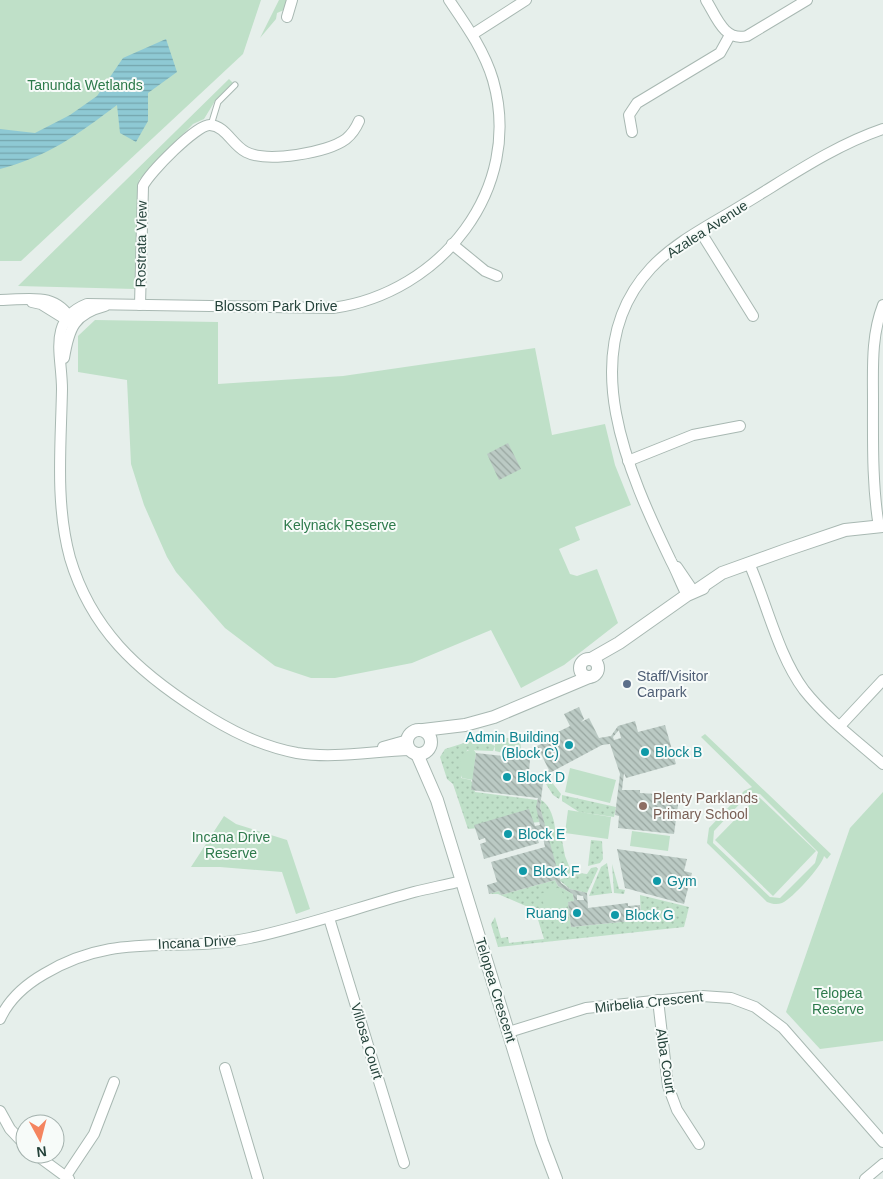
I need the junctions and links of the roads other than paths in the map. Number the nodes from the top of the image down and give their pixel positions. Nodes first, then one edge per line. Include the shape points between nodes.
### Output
1 (292, 0) edge
2 (449, 0) edge
3 (526, 0) edge
4 (706, 0) edge
5 (808, 0) edge
6 (285, 18) dead end
7 (473, 34) junction
8 (730, 35) junction
9 (235, 85) dead end
10 (359, 121) dead end
11 (211, 125) junction
12 (883, 129) edge
13 (632, 132) dead end
14 (700, 231) junction
15 (452, 244) junction
16 (497, 276) dead end
17 (0, 300) edge
18 (140, 305) junction
19 (883, 305) edge
20 (753, 316) dead end
21 (69, 320) junction
22 (878, 379) edge
23 (740, 426) dead end
24 (628, 461) junction
25 (880, 525) edge
26 (745, 565) junction
27 (692, 592) junction
28 (593, 669) junction
29 (883, 680) edge
30 (562, 687) junction
31 (465, 725) junction
32 (840, 726) junction
33 (423, 730) junction
34 (419, 747) junction
35 (883, 764) edge
36 (461, 877) junction
37 (329, 918) junction
38 (658, 1000) junction
39 (0, 1019) edge
40 (509, 1032) junction
41 (224, 1068) dead end
42 (114, 1082) dead end
43 (0, 1111) edge
44 (15, 1135) edge
45 (883, 1142) edge
46 (700, 1144) dead end
47 (404, 1163) dead end
48 (49, 1164) edge
49 (883, 1164) edge
50 (68, 1178) edge
51 (258, 1179) edge
52 (556, 1179) edge
53 (866, 1179) edge

1 - 6 street
2 - 7 street, Blossom Park Drive
3 - 7 street
4 - 8 street
5 - 8 street via 747,36 737,38
7 - 15 street, Blossom Park Drive via 493,81 499,139 494,169 484,197
8 - 13 street via 718,55 633,106 629,118
9 - 11 lane via 218,102
10 - 11 street via 342,142 292,156 249,154 218,127
11 - 18 street, Rostrata View via 195,130 144,183
12 - 14 street, Azalea Avenue via 826,155
14 - 20 street
14 - 24 street, Azalea Avenue via 650,269 630,295 618,324 612,353 612,378
15 - 16 street via 484,271
15 - 18 street, Blossom Park Drive via 427,269 401,287 346,306
17 - 21 street via 46,299 58,305
18 - 21 street, Blossom Park Drive via 111,305
19 - 22 street via 876,328
21 - 34 street via 62,369 60,486 67,542 81,587 118,646 153,680 242,736 270,747 329,756
22 - 25 street via 872,452
23 - 24 street via 693,435
24 - 27 street, Azalea Avenue via 653,525 671,561
25 - 26 street via 858,534 826,538
26 - 27 street via 726,578
26 - 32 street via 798,680
27 - 28 street via 619,643
28 - 30 street
28 - 30 street via 582,672 580,666
29 - 32 street
30 - 31 street via 512,710
31 - 33 street
31 - 34 street
32 - 35 street
33 - 34 street, Telopea Crescent via 430,735
33 - 34 street via 415,730
34 - 36 street, Telopea Crescent
36 - 37 street, Incana Drive
36 - 40 street, Telopea Crescent
37 - 39 street, Incana Drive via 236,940 120,946 84,954 29,983 14,997
37 - 47 street, Villosa Court
38 - 40 street, Mirbelia Crescent via 579,1009
38 - 45 street, Mirbelia Crescent via 722,997 765,1013 783,1028
38 - 46 street, Alba Court via 665,1069 672,1100
40 - 52 street, Telopea Crescent
41 - 51 street
42 - 50 street via 94,1134
43 - 44 street
48 - 50 street
49 - 53 street

